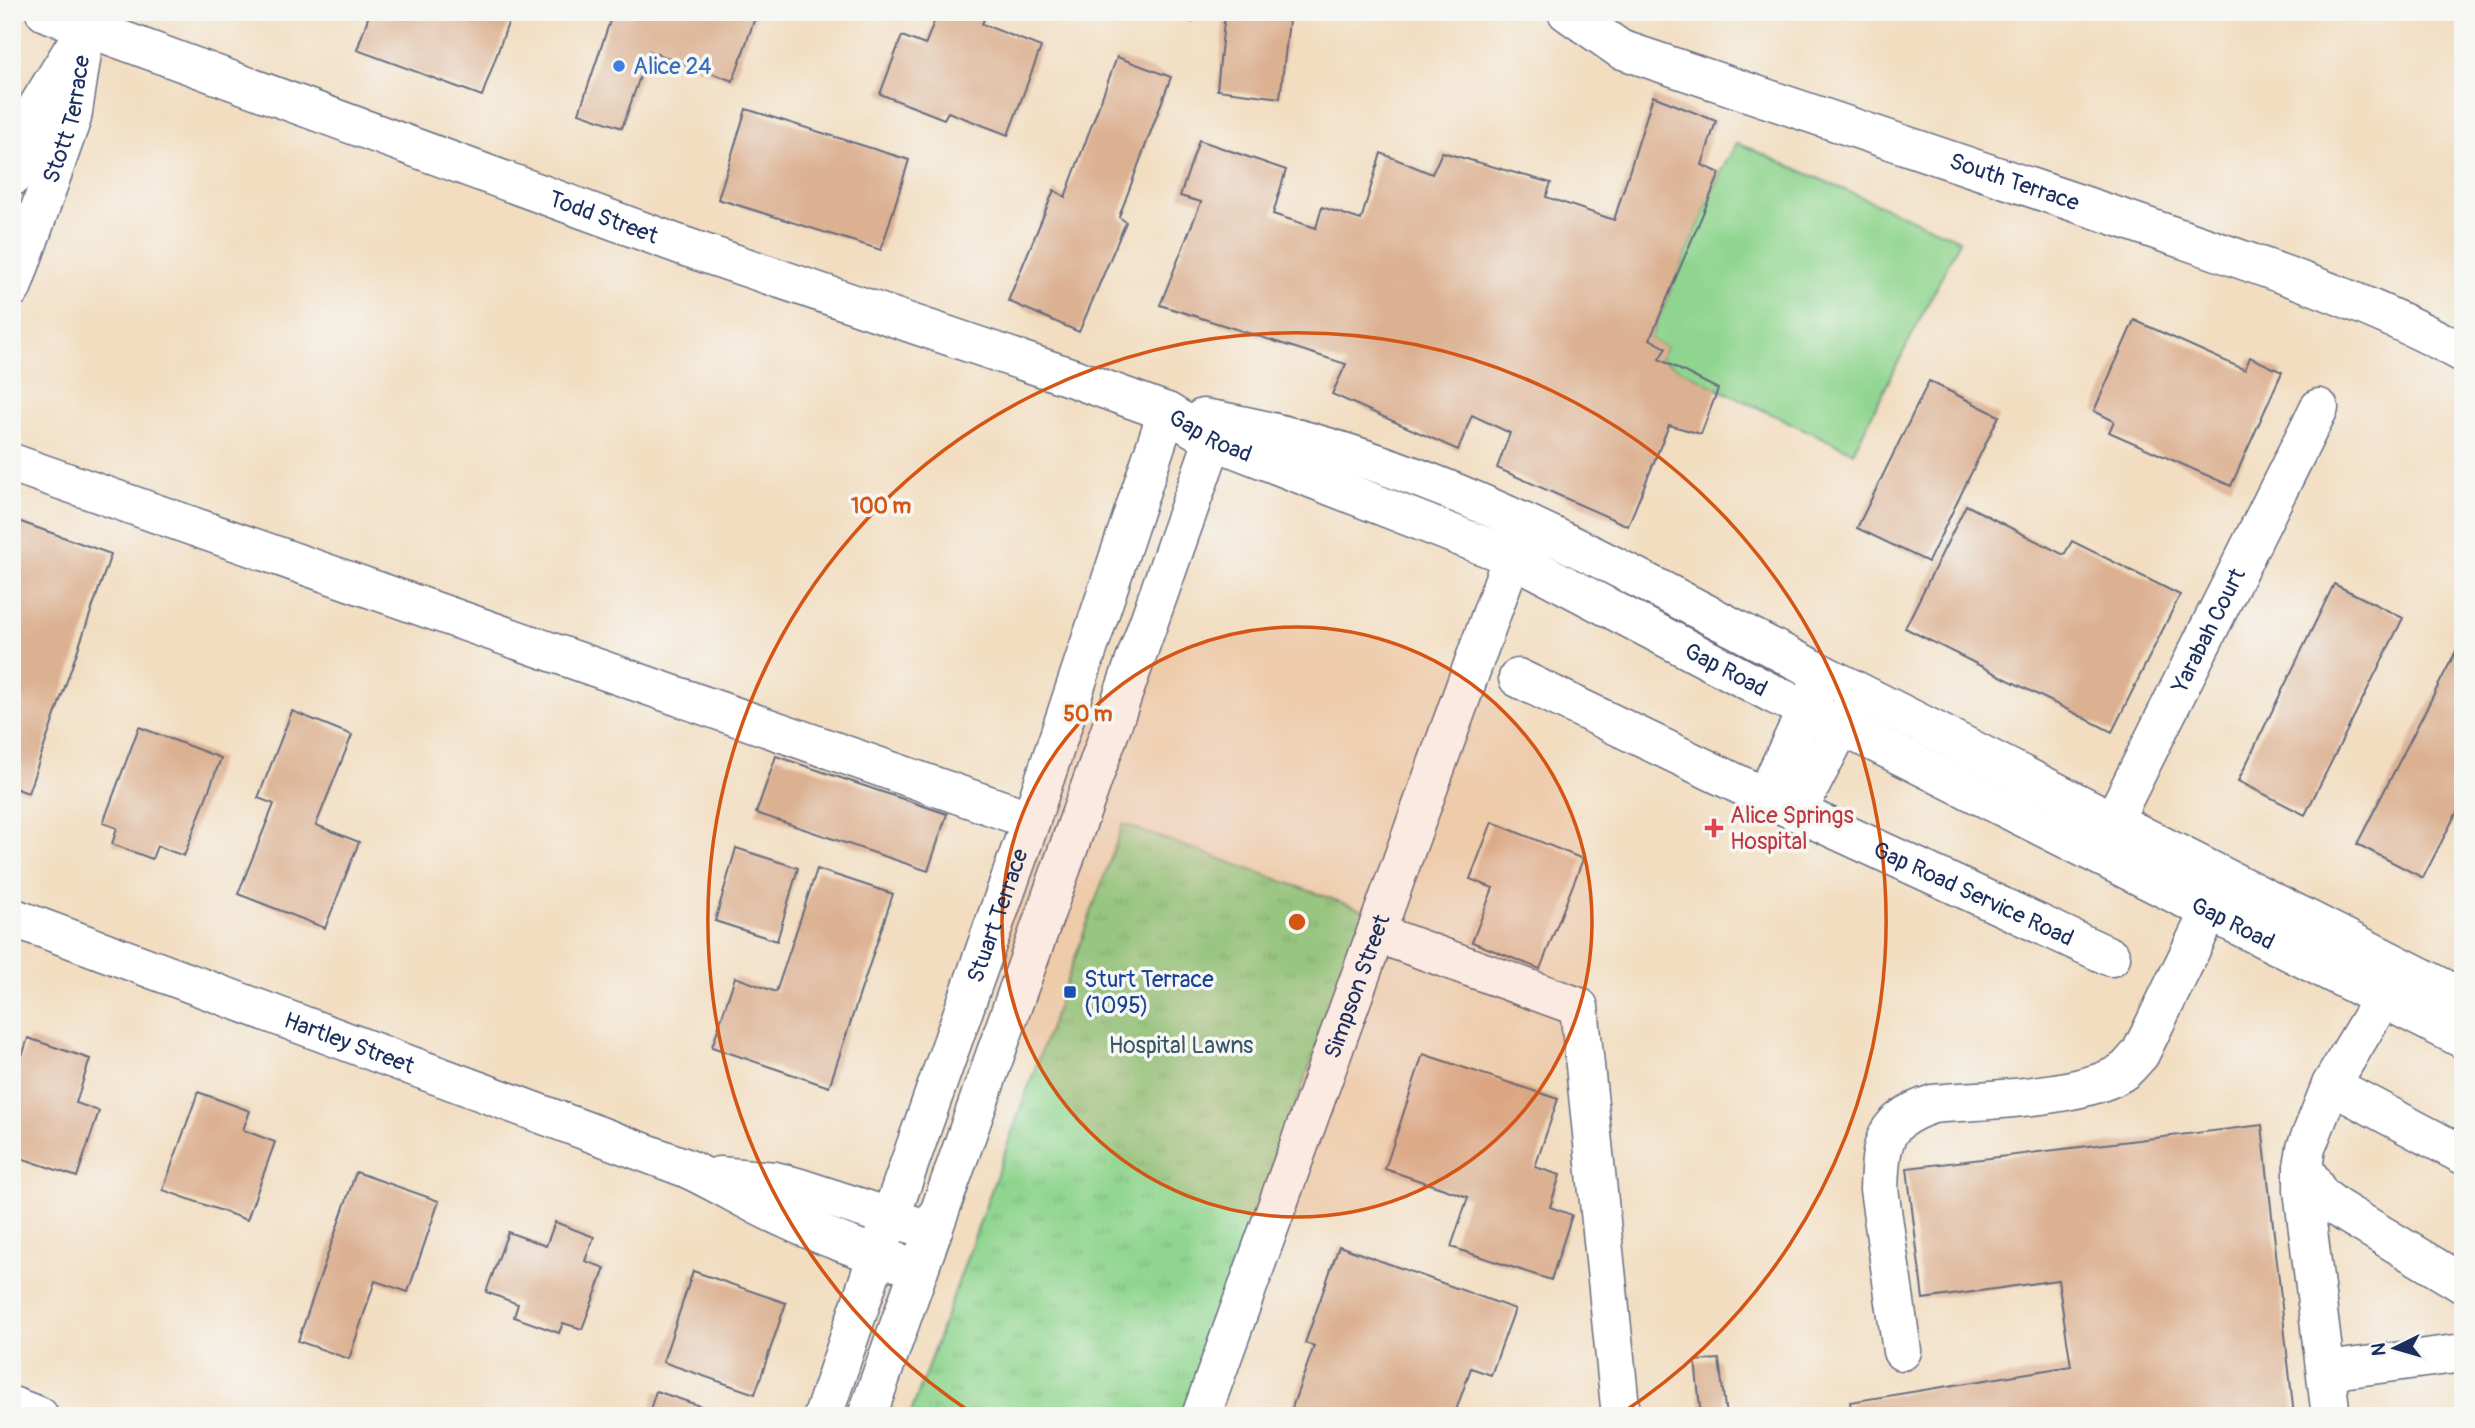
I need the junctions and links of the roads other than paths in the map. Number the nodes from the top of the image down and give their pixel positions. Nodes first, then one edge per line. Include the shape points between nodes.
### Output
1 (45, 12) edge
2 (1567, 12) edge
3 (88, 20) edge
4 (12, 177) edge
5 (12, 288) edge
6 (2463, 353) edge
7 (2319, 408) dead end
8 (1167, 412) junction
9 (1217, 431) junction
10 (12, 463) edge
11 (1512, 556) junction
12 (1824, 675) junction
13 (1518, 678) dead end
14 (1859, 692) junction
15 (1807, 710) junction
16 (1842, 726) junction
17 (1781, 805) junction
18 (1031, 820) junction
19 (2104, 838) junction
20 (2226, 879) junction
21 (2210, 913) junction
22 (12, 917) edge
23 (1376, 933) junction
24 (2111, 957) dead end
25 (2401, 967) junction
26 (2463, 998) edge
27 (2381, 999) junction
28 (2463, 1039) edge
29 (2331, 1085) junction
30 (2463, 1155) edge
31 (2303, 1167) junction
32 (686, 1168) junction
33 (892, 1217) junction
34 (932, 1231) junction
35 (877, 1255) junction
36 (919, 1269) junction
37 (2463, 1284) edge
38 (1902, 1351) dead end
39 (2463, 1353) edge
40 (2326, 1371) junction
41 (12, 1406) edge
42 (39, 1416) edge
43 (823, 1416) edge
44 (867, 1416) edge
45 (1201, 1416) edge
46 (1621, 1416) edge
47 (2331, 1416) edge

1 - 3 street, Todd Street
2 - 6 street, South Terrace via 1620,49 2306,282
3 - 4 street, Stott Terrace via 38,106
3 - 5 street, Stott Terrace via 72,118
3 - 8 street, Todd Street via 687,247
7 - 19 street, Yarabah Court
8 - 9 street, Gap Road
8 - 18 street, Stuart Terrace
9 - 11 street, Gap Road
9 - 12 street, Gap Road via 1292,436 1419,478 1611,565
9 - 34 street, Stuart Terrace
10 - 18 street
11 - 15 street, Gap Road
11 - 23 street, Simpson Street
12 - 14 street, Gap Road
12 - 15 street
13 - 17 street, Gap Road Service Road
14 - 16 street
14 - 19 street, Gap Road
15 - 16 street, Gap Road
15 - 17 street
16 - 17 street
16 - 19 street, Gap Road
17 - 24 street, Gap Road Service Road
18 - 33 street, Stuart Terrace
19 - 20 street, Gap Road
19 - 21 street, Gap Road
20 - 21 street
20 - 25 street, Gap Road
21 - 27 street, Gap Road
21 - 38 street via 2140,1054 2125,1070 2077,1090 1933,1104 1894,1122 1884,1141 1879,1189
22 - 32 street, Hartley Street
23 - 45 street, Simpson Street
23 - 46 street via 1579,1007
25 - 26 street, Gap Road
25 - 27 street
27 - 28 street, Gap Road
27 - 29 street
29 - 30 street
29 - 31 street
31 - 37 street via 2320,1195 2337,1208
31 - 40 street
32 - 33 street, Hartley Street via 775,1181
32 - 35 street, Hartley Street via 785,1219
33 - 34 street, Hartley Street
33 - 35 street, Stuart Terrace
34 - 36 street, Stuart Terrace
35 - 36 street, Hartley Street
35 - 43 street, Stuart Terrace
36 - 44 street, Stuart Terrace
39 - 40 street
40 - 47 street
41 - 42 street

